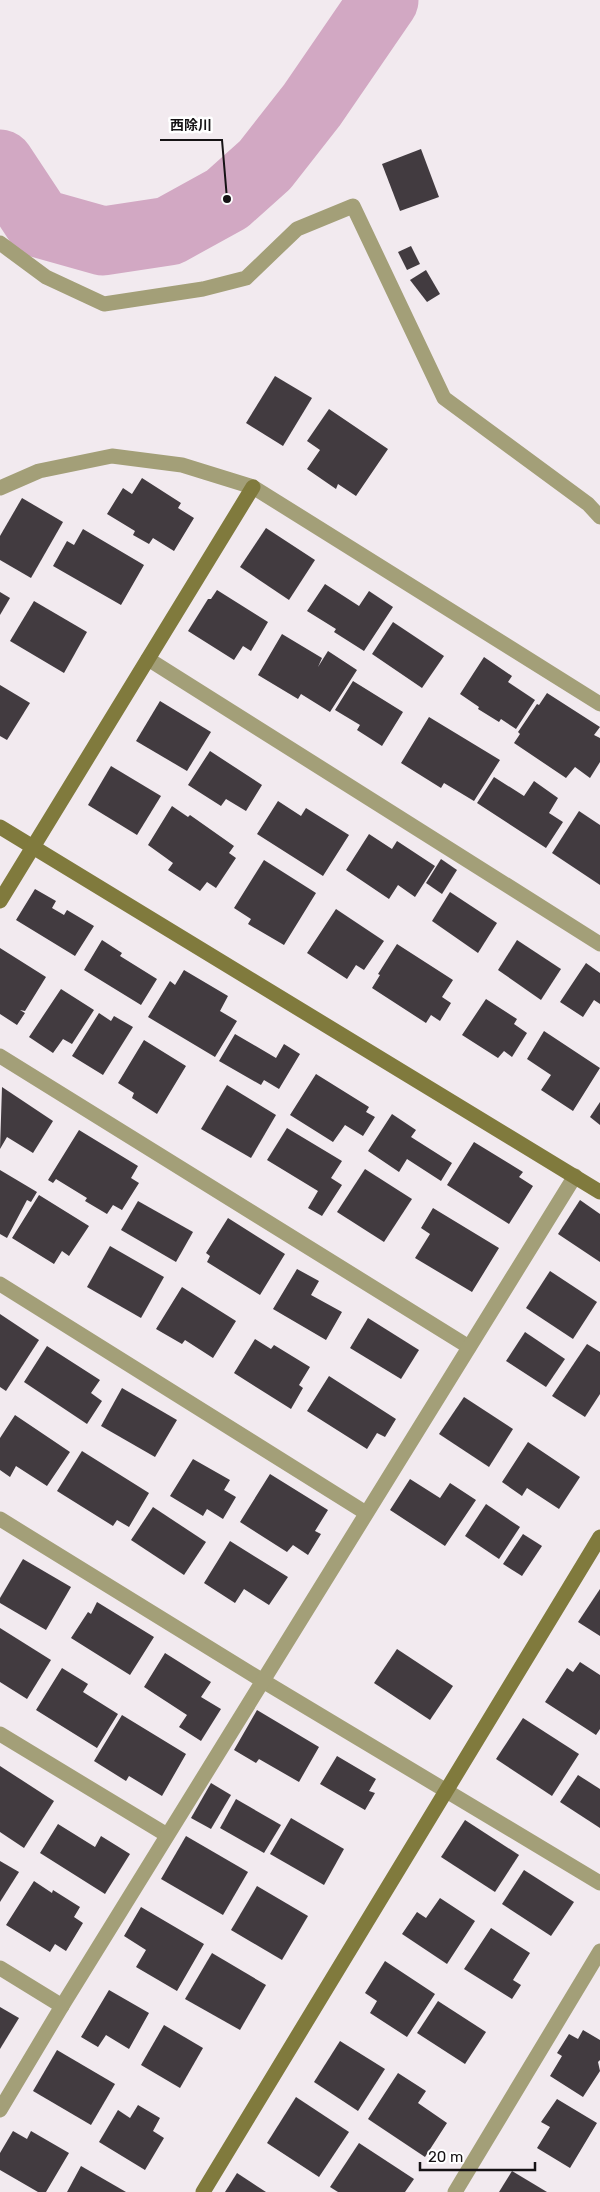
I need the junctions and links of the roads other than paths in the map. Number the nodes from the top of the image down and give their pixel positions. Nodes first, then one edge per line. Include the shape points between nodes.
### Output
1 (0, 244) edge
2 (253, 487) junction
3 (0, 488) edge
4 (600, 517) edge
5 (148, 659) junction
6 (600, 704) edge
7 (0, 827) edge
8 (33, 847) junction
9 (0, 901) edge
10 (600, 944) edge
11 (0, 1056) edge
12 (574, 1176) junction
13 (600, 1192) edge
14 (0, 1284) edge
15 (469, 1347) junction
16 (366, 1513) junction
17 (0, 1519) edge
18 (600, 1537) edge
19 (263, 1681) junction
20 (0, 1734) edge
21 (447, 1790) junction
22 (167, 1836) junction
23 (600, 1883) edge
24 (600, 1951) edge
25 (0, 1968) edge
26 (62, 2006) junction
27 (0, 2110) edge
28 (203, 2192) edge
29 (455, 2192) edge

1 - 4 street via 46,277 104,304 204,289 246,278 297,229 353,206 444,398 588,504
2 - 3 street via 182,465 112,456 39,471
2 - 5 street
2 - 6 street
5 - 8 street
5 - 10 street
7 - 8 street
8 - 9 street
8 - 12 street
11 - 15 street
12 - 13 street
12 - 15 street
14 - 16 street
15 - 16 street
16 - 19 street
17 - 19 street
18 - 21 street
19 - 21 street
19 - 22 street
20 - 22 street
21 - 23 street
21 - 28 street
22 - 26 street
24 - 29 street
25 - 26 street
26 - 27 street

